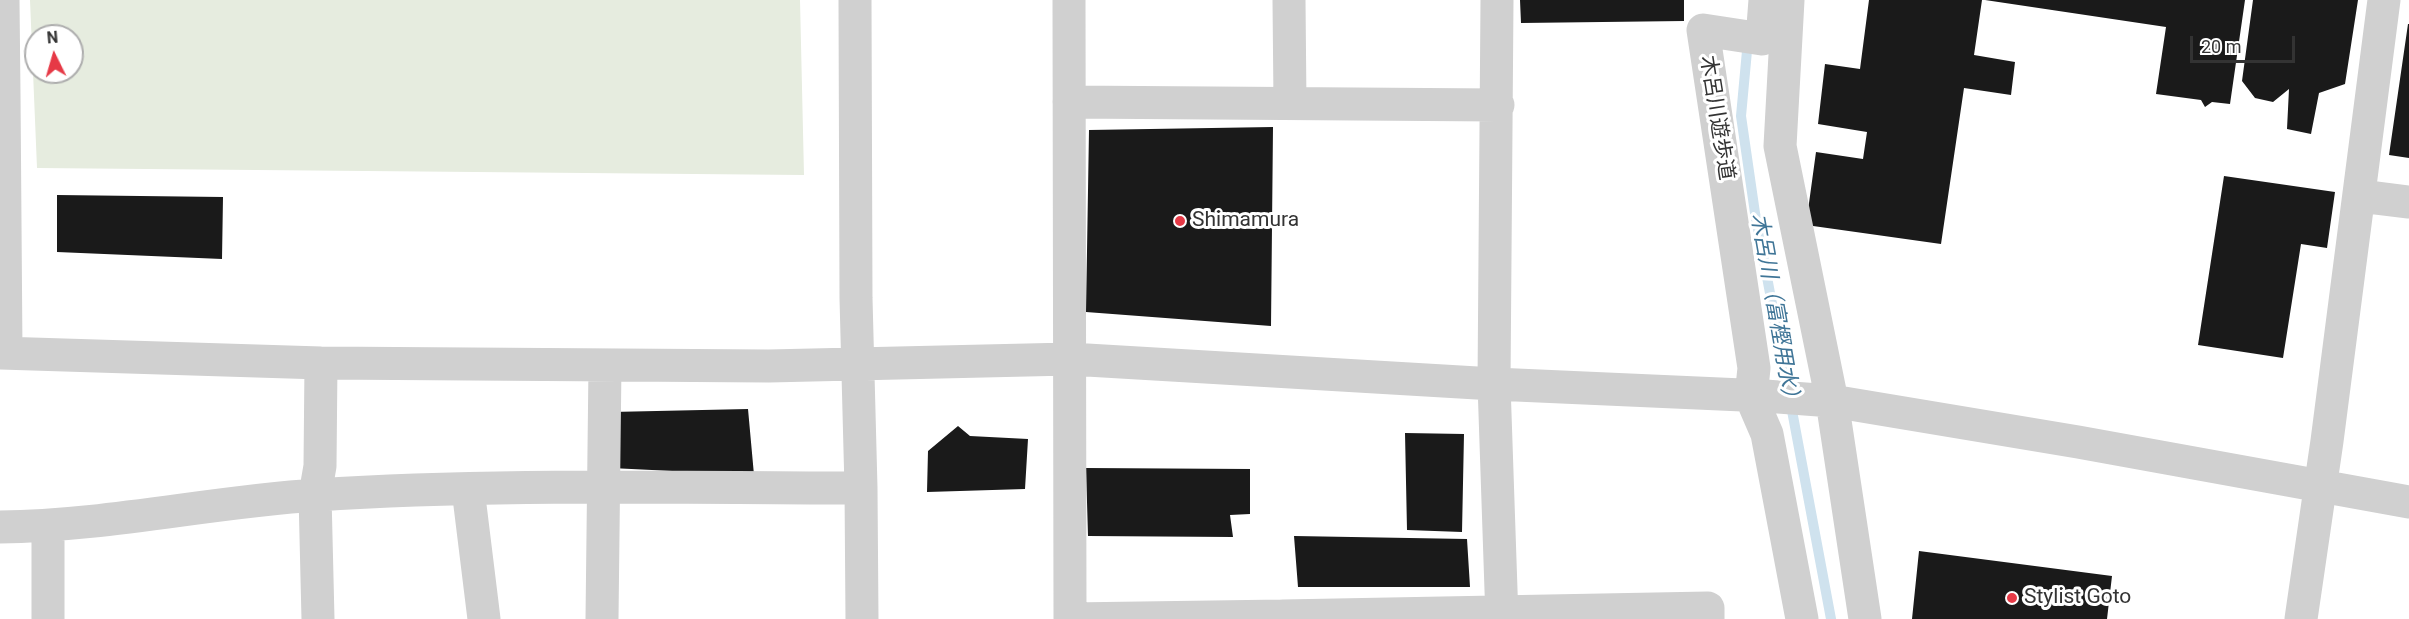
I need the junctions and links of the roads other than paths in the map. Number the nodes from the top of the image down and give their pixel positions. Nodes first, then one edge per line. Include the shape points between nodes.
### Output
1 (3, 0) edge
2 (855, 0) edge
3 (1069, 0) edge
4 (1289, 0) edge
5 (1497, 0) edge
6 (1765, 0) edge
7 (1788, 0) edge
8 (2384, 0) edge
9 (2, 93) edge
10 (1069, 102) junction
11 (1290, 103) junction
12 (1498, 105) junction
13 (2360, 195) junction
14 (2409, 202) edge
15 (3, 353) edge
16 (1070, 359) junction
17 (321, 363) junction
18 (858, 364) junction
19 (604, 365) junction
20 (1494, 384) junction
21 (1758, 397) junction
22 (1832, 401) junction
23 (2320, 484) junction
24 (861, 488) junction
25 (468, 489) junction
26 (602, 489) junction
27 (315, 495) junction
28 (2409, 502) edge
29 (48, 526) junction
30 (0, 527) edge
31 (1502, 615) edge
32 (1283, 618) edge
33 (48, 619) edge
34 (318, 619) edge
35 (484, 619) edge
36 (602, 619) edge
37 (862, 619) edge
38 (1070, 619) edge
39 (1708, 619) edge
40 (1802, 619) edge
41 (1865, 619) edge
42 (2301, 619) edge

1 - 9 street
2 - 18 street
3 - 10 street
4 - 11 street
5 - 12 street
6 - 21 street, 木呂川遊歩道 via 1762,39 1703,30
7 - 22 street via 1780,146
8 - 13 street
9 - 15 street
10 - 11 street
10 - 16 street
11 - 12 street
12 - 20 street
13 - 14 street
13 - 23 street
15 - 17 street
16 - 18 street
16 - 20 street
16 - 38 street
17 - 19 street
17 - 27 street via 320,466
18 - 19 street
18 - 24 street
19 - 26 street
20 - 21 street
20 - 31 street
21 - 22 street
21 - 40 street, 木呂川遊歩道
22 - 23 street
22 - 41 street
23 - 28 street
23 - 42 street
24 - 26 street
24 - 37 street
25 - 26 street
25 - 27 street
25 - 35 street
26 - 36 street
27 - 29 street
27 - 34 street
29 - 30 street
29 - 33 street
31 - 32 street
31 - 39 street via 1708,608
32 - 38 street

